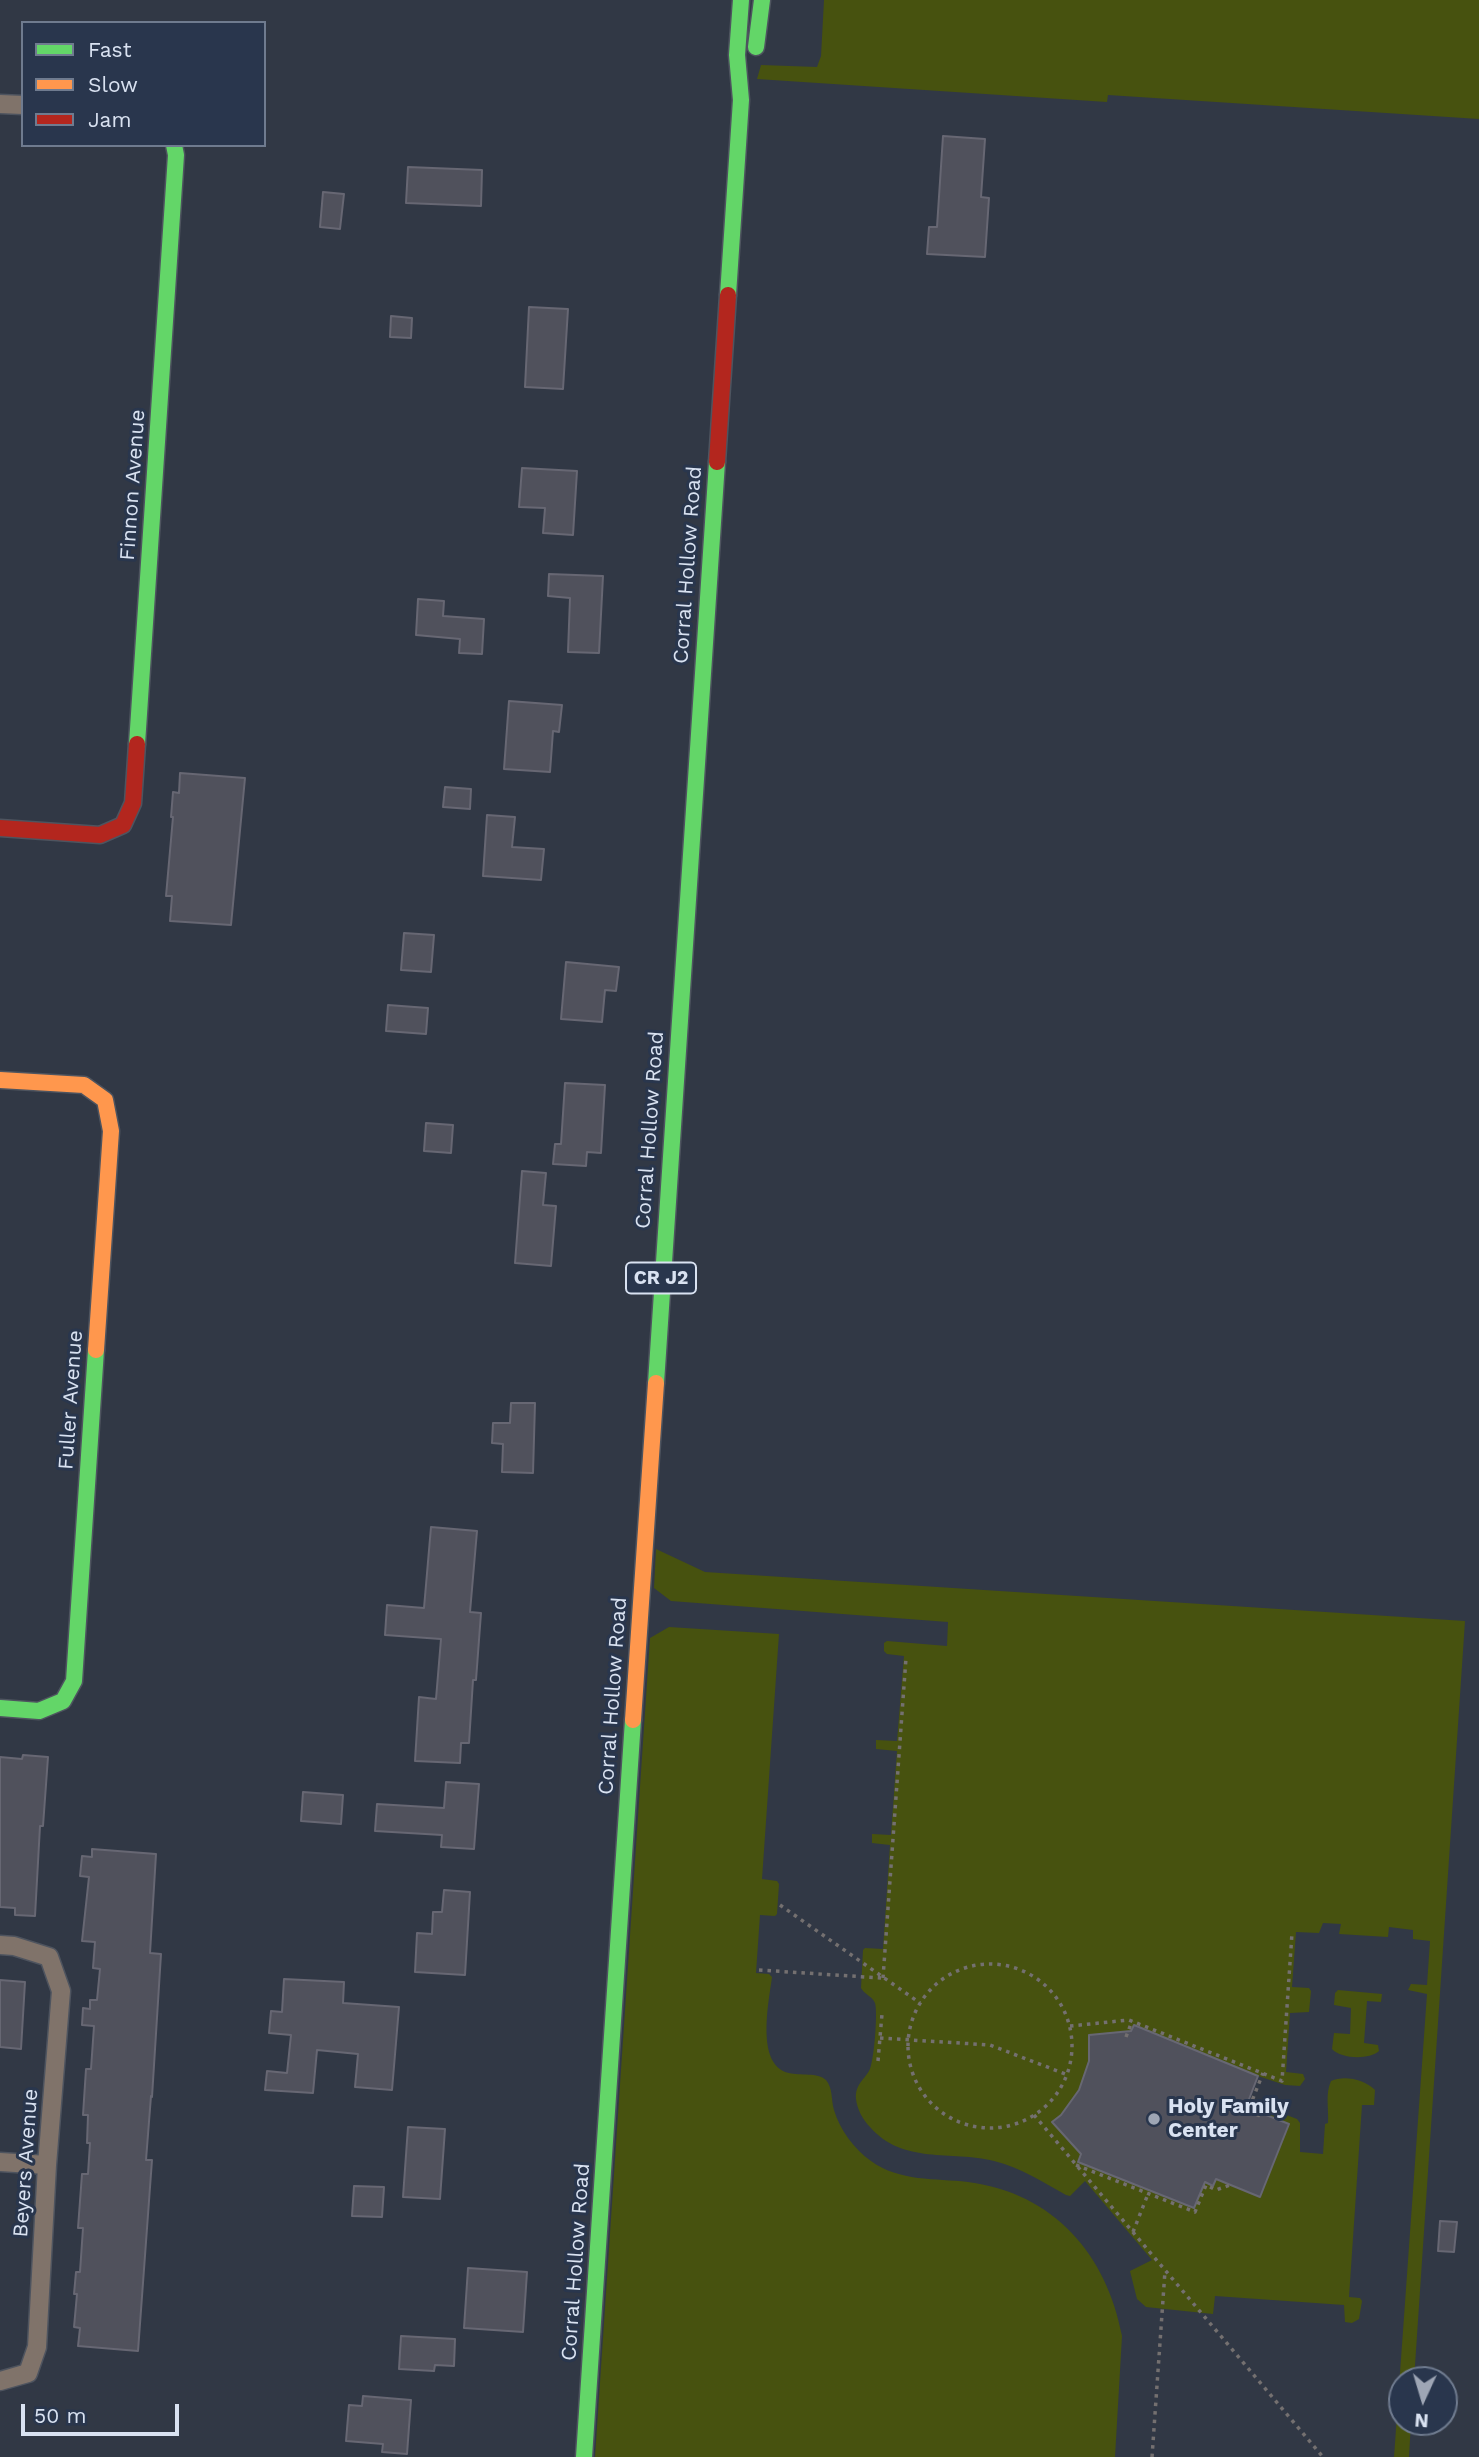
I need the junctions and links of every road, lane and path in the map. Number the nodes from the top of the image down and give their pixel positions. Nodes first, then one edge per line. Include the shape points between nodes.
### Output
1 (741, 0) edge
2 (762, 0) edge
3 (741, 100) junction
4 (0, 104) edge
5 (21, 105) edge
6 (174, 147) edge
7 (0, 828) edge
8 (0, 1080) edge
9 (906, 1658) dead end
10 (0, 1708) edge
11 (780, 1905) dead end
12 (1292, 1933) dead end
13 (0, 1945) edge
14 (759, 1970) dead end
15 (883, 1978) junction
16 (920, 2003) junction
17 (882, 2014) dead end
18 (1132, 2021) junction
19 (1070, 2026) junction
20 (880, 2038) junction
21 (1126, 2038) dead end
22 (908, 2039) junction
23 (878, 2061) dead end
24 (1263, 2073) junction
25 (1068, 2075) junction
26 (1034, 2115) junction
27 (1260, 2116) dead end
28 (0, 2162) edge
29 (1075, 2164) junction
30 (47, 2165) junction
31 (1230, 2185) dead end
32 (1149, 2194) junction
33 (1133, 2232) junction
34 (1165, 2270) junction
35 (0, 2381) edge
36 (584, 2457) edge
37 (1152, 2457) edge
38 (1323, 2457) edge

1 - 3 main road, Corral Hollow Road / CR J2 via 737,55
2 - 3 main road, Corral Hollow Road via 754,58
3 - 36 main road, Corral Hollow Road / CR J2
4 - 5 street
6 - 7 main road, Finnon Avenue via 133,803 123,825 100,835
8 - 10 main road, Fuller Avenue via 84,1085 105,1100 111,1130 74,1681 62,1701 40,1711
9 - 15 path
11 - 15 path
12 - 24 path via 1282,2081
13 - 30 street, Beyers Avenue via 50,1956 61,1991
14 - 15 path
15 - 16 path
16 - 19 path via 938,1983 960,1969 986,1964 1013,1967 1037,1978 1056,1996
16 - 22 path
17 - 20 path
18 - 19 path
18 - 21 path
18 - 24 path
19 - 25 path via 1073,2048
20 - 22 path
20 - 23 path
22 - 25 path via 990,2045
22 - 26 path via 915,2079 929,2101 950,2118 975,2127 1004,2127
24 - 27 path via 1248,2111
25 - 26 path via 1053,2100
26 - 29 path
28 - 30 street
29 - 32 path
29 - 33 path
30 - 35 street, Beyers Avenue via 37,2347 28,2372
31 - 32 path via 1216,2190 1206,2185 1195,2213
32 - 33 path
33 - 34 path
34 - 37 path
34 - 38 path

